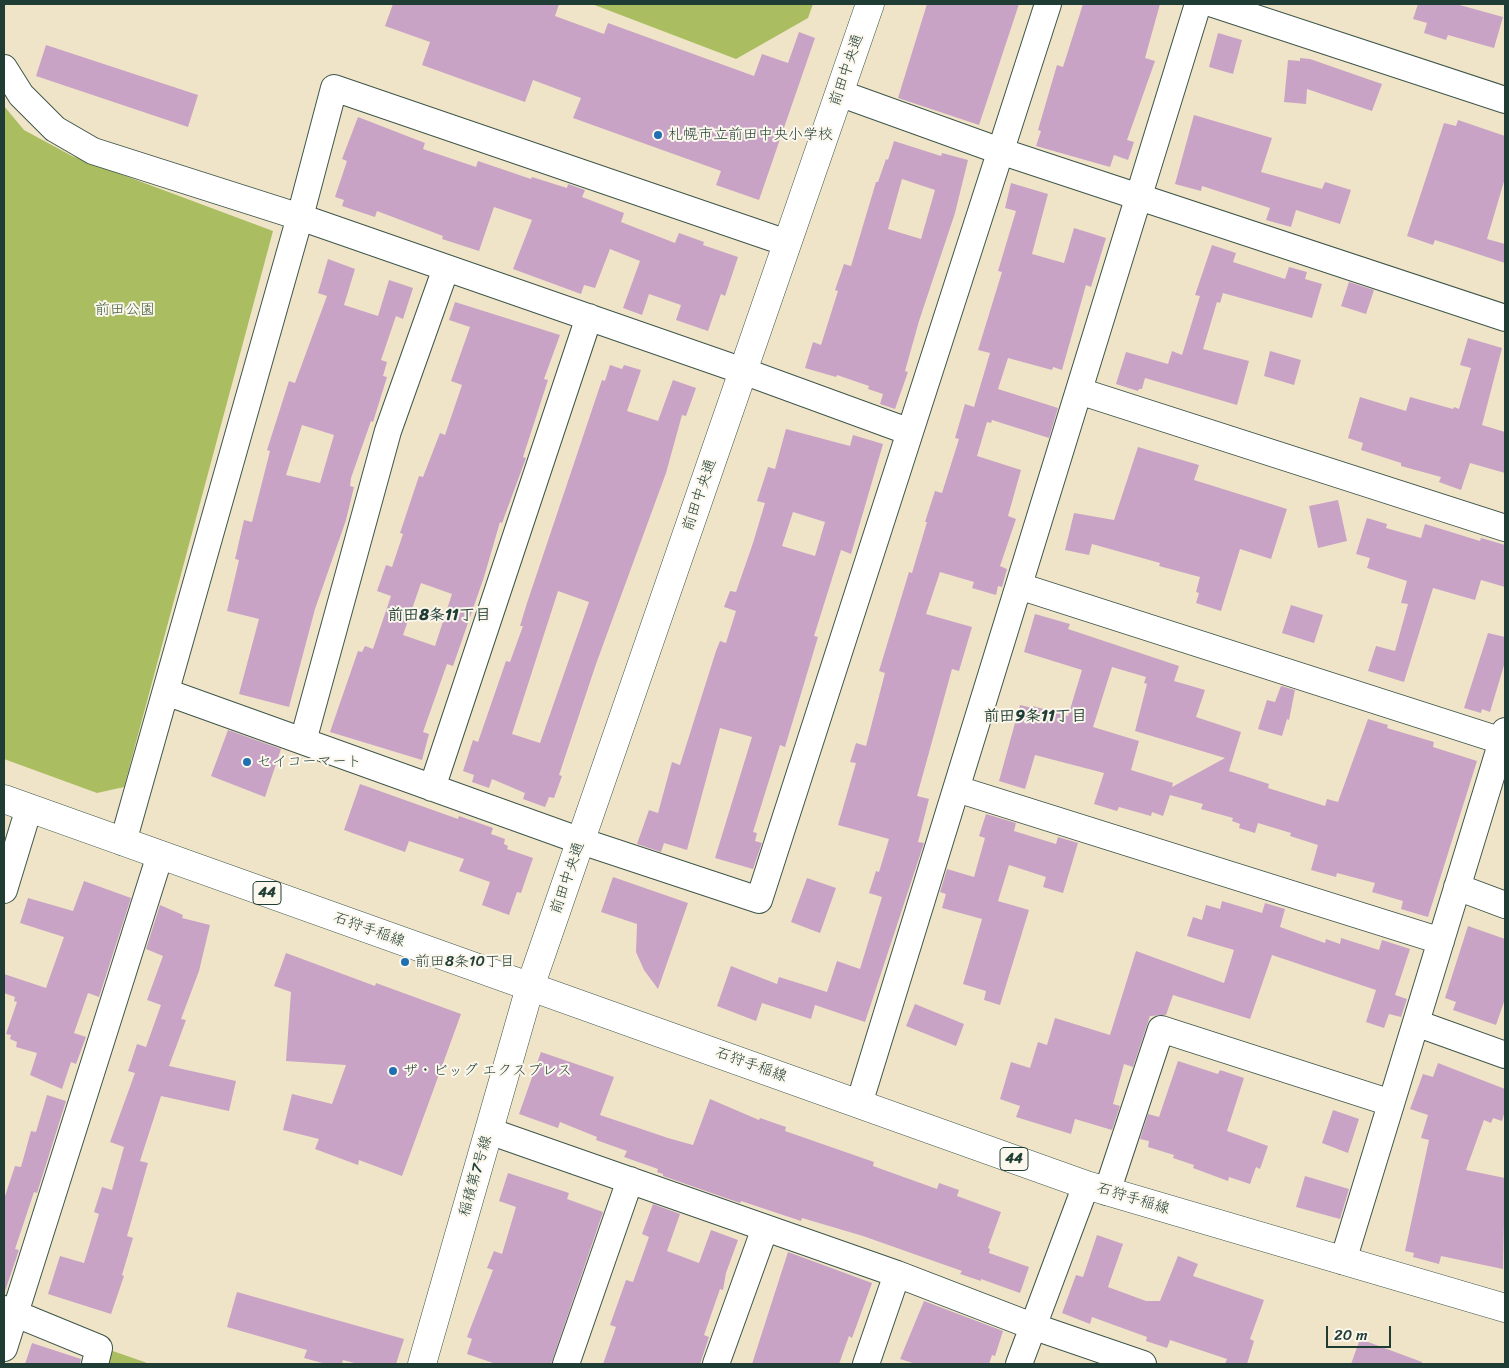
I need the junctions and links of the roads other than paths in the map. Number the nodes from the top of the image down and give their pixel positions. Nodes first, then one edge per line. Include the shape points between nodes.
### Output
1 (870, 4) edge
2 (1048, 4) edge
3 (1198, 4) edge
4 (1213, 4) edge
5 (4, 68) edge
6 (839, 93) junction
7 (1505, 100) edge
8 (1000, 151) junction
9 (1139, 196) junction
10 (300, 217) junction
11 (787, 242) junction
12 (446, 268) junction
13 (589, 317) junction
14 (1505, 318) edge
15 (743, 371) junction
16 (1079, 390) junction
17 (910, 432) junction
18 (1505, 528) edge
19 (1019, 586) junction
20 (166, 692) junction
21 (1504, 736) edge
22 (303, 741) junction
23 (432, 788) junction
24 (956, 789) junction
25 (4, 799) edge
26 (29, 808) junction
27 (581, 841) junction
28 (123, 842) junction
29 (160, 855) junction
30 (1458, 887) junction
31 (4, 890) edge
32 (1505, 905) edge
33 (1441, 940) junction
34 (530, 987) junction
35 (1416, 1023) junction
36 (1505, 1055) edge
37 (1391, 1103) junction
38 (860, 1104) junction
39 (489, 1131) junction
40 (630, 1180) junction
41 (1097, 1188) junction
42 (765, 1228) junction
43 (1343, 1261) junction
44 (897, 1274) junction
45 (1505, 1308) edge
46 (9, 1311) edge
47 (1032, 1326) junction
48 (4, 1348) edge
49 (95, 1364) edge
50 (422, 1364) edge
51 (566, 1364) edge
52 (716, 1364) edge
53 (866, 1364) edge
54 (1019, 1364) edge
55 (1143, 1364) edge

1 - 6 main road, 前田中央通
2 - 8 street
3 - 9 street
4 - 7 street
5 - 10 street via 21,95 55,129 93,151
6 - 8 street
6 - 11 main road, 前田中央通
8 - 9 street
8 - 17 street
9 - 14 street
9 - 16 street
10 - 11 street via 334,88
10 - 12 street
10 - 20 street
11 - 15 main road, 前田中央通
12 - 13 street
12 - 22 street via 388,431
13 - 15 street
13 - 23 street
15 - 17 street
15 - 27 main road, 前田中央通
16 - 18 street
16 - 19 street
17 - 27 street via 759,900
19 - 21 street
19 - 24 street
20 - 22 street
20 - 28 street
21 - 30 street
22 - 23 street
23 - 27 street
24 - 33 street
24 - 38 street
25 - 26 main road, 石狩手稲線 / 44
26 - 28 main road, 石狩手稲線 / 44
26 - 31 street
27 - 34 main road, 前田中央通
28 - 29 main road, 石狩手稲線 / 44
29 - 34 main road, 石狩手稲線 / 44
29 - 46 street
30 - 32 street
30 - 33 street
33 - 35 street
34 - 38 main road, 石狩手稲線 / 44
34 - 39 main road, 稲積第7号線
35 - 36 street
35 - 37 street
37 - 41 street via 1161,1029
37 - 43 street
38 - 41 main road, 石狩手稲線 / 44
39 - 40 street
39 - 50 main road, 稲積第7号線
40 - 42 street
40 - 51 street
41 - 43 main road, 石狩手稲線 / 44
41 - 47 street
42 - 44 street
42 - 52 street
43 - 45 main road, 石狩手稲線 / 44
44 - 47 street
44 - 53 street
46 - 48 street
46 - 49 street via 99,1348
47 - 54 street
47 - 55 street

